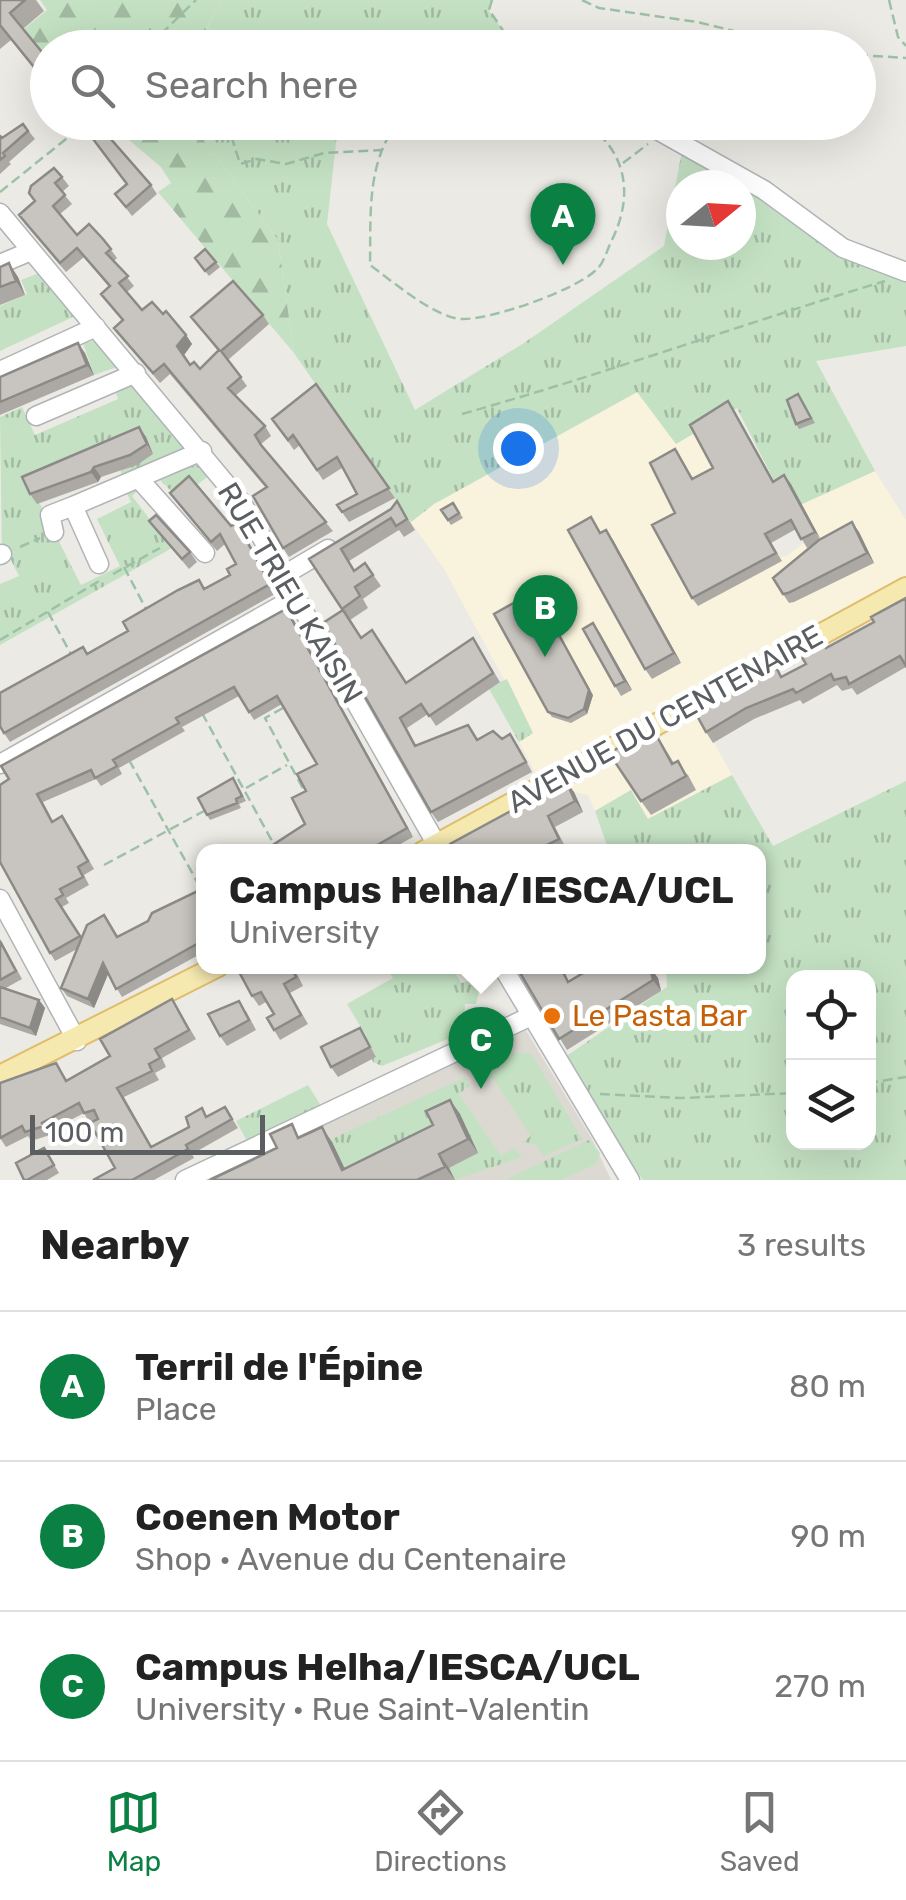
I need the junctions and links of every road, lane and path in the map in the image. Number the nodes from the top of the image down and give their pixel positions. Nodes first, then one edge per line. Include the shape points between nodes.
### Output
1 (196, 0) edge
2 (492, 0) edge
3 (582, 0) edge
4 (889, 0) edge
5 (165, 30) edge
6 (502, 30) edge
7 (731, 30) edge
8 (906, 46) edge
9 (876, 56) edge
10 (906, 58) edge
11 (65, 140) edge
12 (232, 140) edge
13 (388, 140) edge
14 (606, 140) edge
15 (653, 140) edge
16 (672, 140) edge
17 (382, 150) junction
18 (620, 165) junction
19 (0, 192) edge
20 (0, 213) edge
21 (31, 251) junction
22 (0, 264) edge
23 (898, 276) edge
24 (96, 327) junction
25 (0, 371) edge
26 (136, 373) junction
27 (462, 414) dead end
28 (36, 416) dead end
29 (202, 451) junction
30 (139, 479) junction
31 (73, 506) junction
32 (54, 532) joint
33 (344, 540) edge
34 (160, 548) edge
35 (205, 553) dead end
36 (1, 555) edge
37 (100, 564) dead end
38 (124, 567) junction
39 (284, 575) junction
40 (906, 588) edge
41 (296, 597) junction
42 (48, 612) junction
43 (150, 616) edge
44 (0, 640) edge
45 (74, 659) edge
46 (295, 701) edge
47 (201, 711) edge
48 (126, 753) edge
49 (0, 764) edge
50 (290, 764) junction
51 (244, 789) junction
52 (214, 806) edge
53 (312, 806) edge
54 (169, 830) junction
55 (274, 844) edge
56 (431, 844) edge
57 (443, 844) edge
58 (104, 865) dead end
59 (196, 879) edge
60 (0, 899) edge
61 (203, 974) edge
62 (506, 974) edge
63 (530, 1018) junction
64 (77, 1041) junction
65 (0, 1076) edge
66 (906, 1077) edge
67 (876, 1082) edge
68 (574, 1092) junction
69 (786, 1092) edge
70 (184, 1180) edge
71 (630, 1180) edge

1 - 5 path
2 - 6 path via 489,10
3 - 7 path
4 - 8 path
9 - 10 path
11 - 19 path
12 - 17 path via 240,164
13 - 17 path
14 - 18 path
15 - 18 path
16 - 23 street
17 - 18 path via 371,185 370,265 416,299 460,320 531,305 598,269 626,213
20 - 21 street, RUE TRIEU KAISIN
21 - 22 street
21 - 24 street, RUE TRIEU KAISIN
23 - 27 path via 620,370
24 - 25 street
24 - 26 street, RUE TRIEU KAISIN
26 - 28 street
26 - 29 street, RUE TRIEU KAISIN
29 - 30 street
29 - 39 street, RUE TRIEU KAISIN via 242,502
30 - 31 street
30 - 35 street
31 - 32 street via 50,516
31 - 37 street
32 - 36 path
33 - 39 street
34 - 38 path
38 - 42 path
38 - 43 path
39 - 41 street, RUE TRIEU KAISIN
40 - 57 main road, AVENUE DU CENTENAIRE
41 - 49 street
41 - 56 street, RUE TRIEU KAISIN
42 - 44 path
42 - 45 path
46 - 50 path via 265,718
47 - 51 path
48 - 54 path
50 - 51 path
50 - 53 path
51 - 55 path
52 - 54 path
54 - 58 path
54 - 59 path
60 - 64 street
61 - 64 main road
62 - 63 street
63 - 68 street
63 - 70 street
64 - 65 main road
66 - 67 path
68 - 69 path via 682,1098
68 - 71 street

